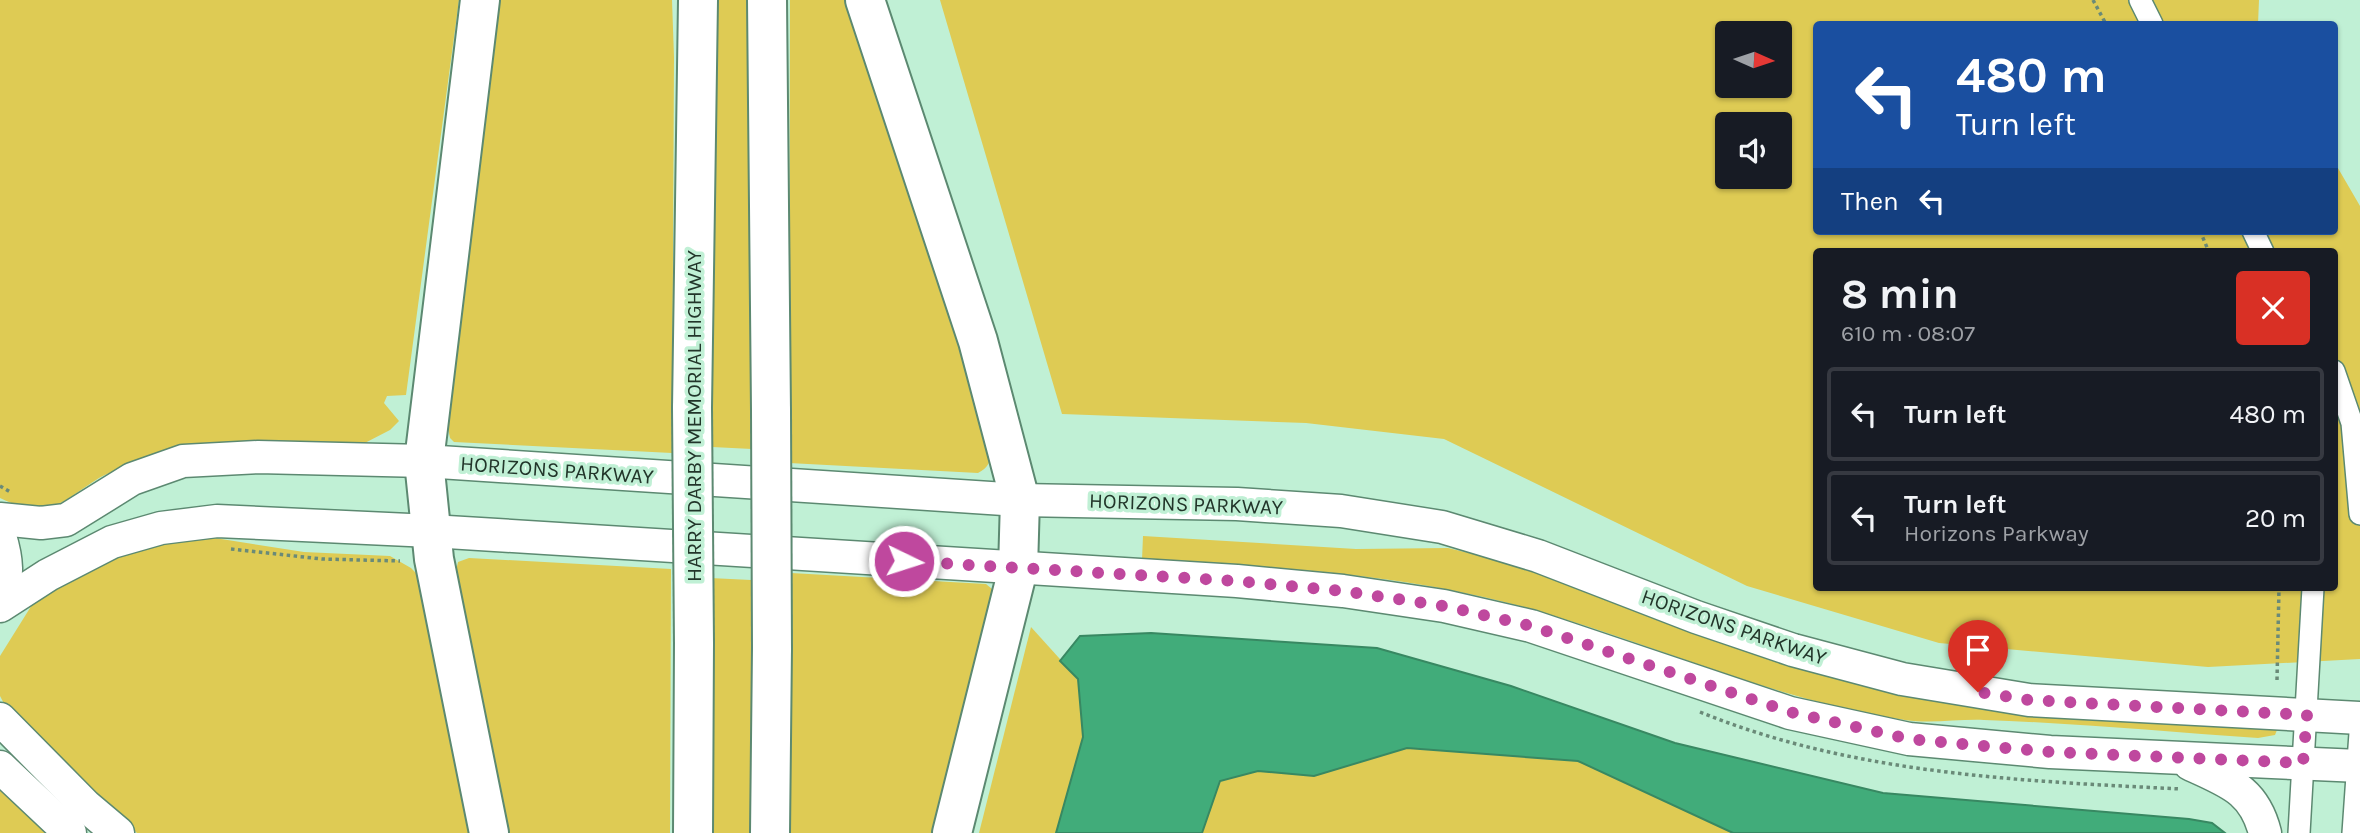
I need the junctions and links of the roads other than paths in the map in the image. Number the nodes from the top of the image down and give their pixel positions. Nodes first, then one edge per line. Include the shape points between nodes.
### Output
1 (480, 0) edge
2 (698, 0) edge
3 (767, 0) edge
4 (864, 0) edge
5 (2140, 0) edge
6 (2150, 21) edge
7 (2338, 383) edge
8 (424, 461) junction
9 (1020, 500) junction
10 (2360, 514) edge
11 (0, 519) edge
12 (431, 531) junction
13 (0, 536) edge
14 (1018, 569) junction
15 (2313, 591) edge
16 (0, 600) edge
17 (0, 606) edge
18 (2307, 715) junction
19 (2360, 718) edge
20 (0, 719) edge
21 (2360, 733) edge
22 (2179, 758) junction
23 (2303, 763) junction
24 (2359, 766) edge
25 (0, 767) edge
26 (70, 833) edge
27 (118, 833) edge
28 (489, 833) edge
29 (693, 833) edge
30 (770, 833) edge
31 (952, 833) edge
32 (2265, 833) edge
33 (2299, 833) edge
34 (2353, 833) edge

1 - 8 highway
2 - 29 highway, HARRY DARBY MEMORIAL HIGHWAY, bridge via 692,408
3 - 30 highway, bridge
4 - 9 highway via 978,341
5 - 6 street
7 - 10 street via 2352,423
8 - 9 main road, HORIZONS PARKWAY
8 - 11 main road, HORIZONS PARKWAY via 258,457 183,461 122,484 66,520
8 - 12 highway
9 - 14 highway
9 - 18 main road, HORIZONS PARKWAY via 1237,504 1341,511 1442,527 1538,556 1793,650 1902,679 2029,700
12 - 14 main road
12 - 17 main road via 218,520 160,528 112,542
12 - 28 highway
13 - 16 main road via 7,559
14 - 22 main road via 1237,581 1444,606 1531,626 1790,712 1909,739 1984,748
14 - 31 highway
15 - 18 street
18 - 19 main road, HORIZONS PARKWAY
18 - 23 street
20 - 27 main road
21 - 24 street
22 - 23 main road
22 - 32 main road via 2250,798
23 - 24 main road
23 - 33 street
24 - 34 street
25 - 26 main road

